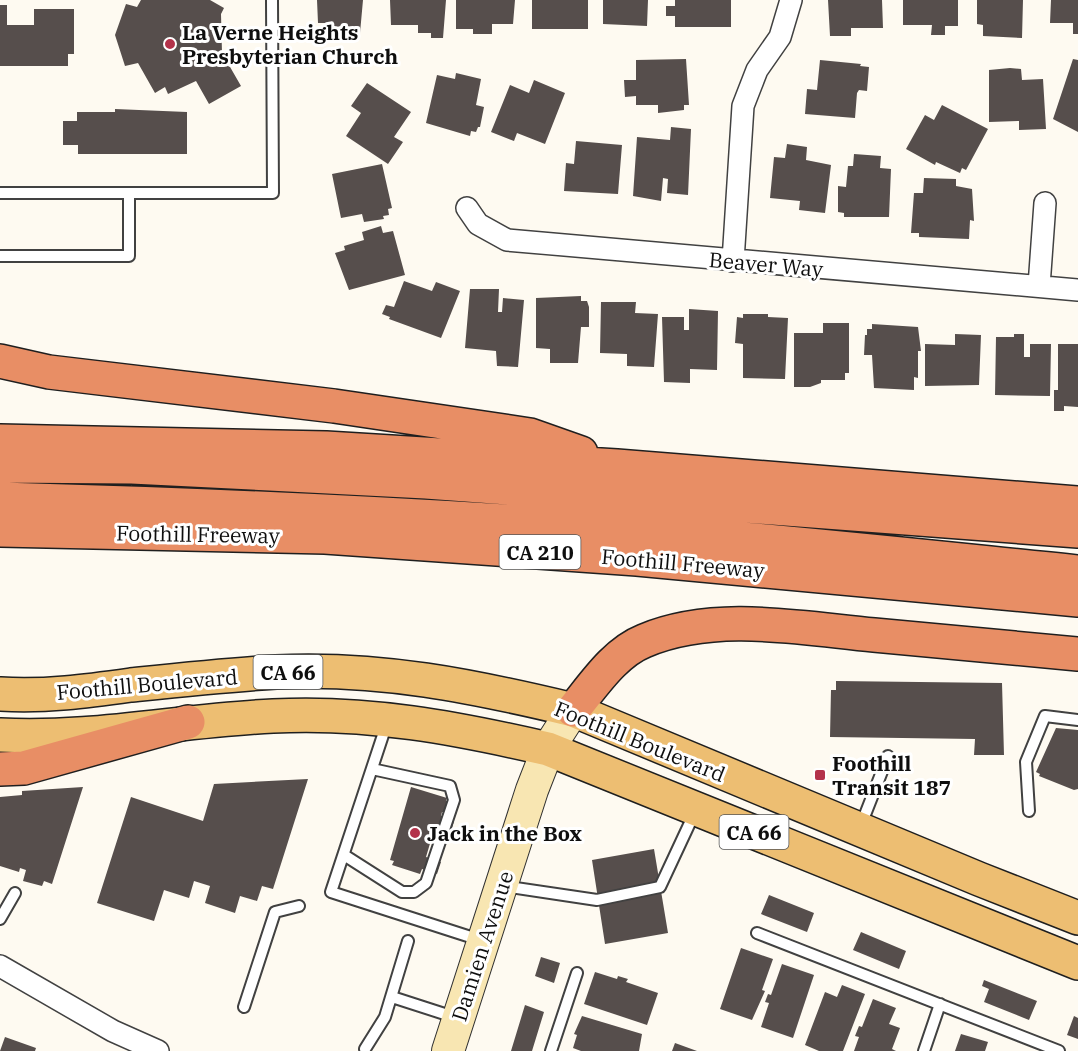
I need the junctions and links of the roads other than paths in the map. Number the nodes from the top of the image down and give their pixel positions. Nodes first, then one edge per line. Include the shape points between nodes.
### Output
1 (272, 0) edge
2 (791, 0) edge
3 (0, 193) edge
4 (129, 193) junction
5 (1045, 202) dead end
6 (467, 208) dead end
7 (0, 256) edge
8 (733, 261) junction
9 (1039, 286) junction
10 (1078, 290) edge
11 (0, 361) edge
12 (0, 441) edge
13 (0, 466) edge
14 (617, 466) junction
15 (0, 499) edge
16 (1078, 503) edge
17 (0, 530) edge
18 (1078, 531) edge
19 (1078, 572) edge
20 (1078, 600) edge
21 (1078, 654) edge
22 (0, 694) edge
23 (573, 710) junction
24 (388, 719) junction
25 (1078, 720) edge
26 (188, 722) junction
27 (0, 735) edge
28 (548, 749) junction
29 (888, 756) dead end
30 (0, 769) edge
31 (372, 769) junction
32 (697, 809) junction
33 (1029, 811) dead end
34 (859, 830) junction
35 (344, 855) junction
36 (501, 886) junction
37 (15, 893) dead end
38 (299, 906) dead end
39 (1078, 918) edge
40 (0, 919) edge
41 (757, 933) dead end
42 (408, 941) dead end
43 (483, 941) junction
44 (1078, 963) edge
45 (0, 966) edge
46 (577, 973) dead end
47 (392, 997) junction
48 (940, 1004) junction
49 (244, 1007) dead end
50 (459, 1019) junction
51 (365, 1049) dead end
52 (158, 1051) edge
53 (448, 1051) edge
54 (551, 1051) edge
55 (924, 1051) edge
56 (1059, 1051) edge

1 - 4 lane via 273,193
2 - 8 street via 780,37 758,70 743,106
3 - 4 lane
4 - 7 lane via 129,256
5 - 9 street
6 - 8 street, Beaver Way via 478,224 507,240
8 - 9 street, Beaver Way
9 - 10 street, Beaver Way
11 - 14 highway via 49,372 333,406 530,435
12 - 14 highway via 326,448
13 - 18 highway via 132,467 426,482
14 - 16 highway
15 - 19 highway via 246,507 663,532
17 - 20 highway, Foothill Freeway / CA 210 via 325,537 637,558
21 - 23 highway via 788,627 686,628 642,641 611,663
22 - 23 main road, Foothill Boulevard / CA 66 via 81,692 279,672 346,672 423,677
23 - 28 main road, Damien Avenue
23 - 34 main road, Foothill Boulevard / CA 66
24 - 26 main road, Foothill Boulevard / CA 66 via 274,716
24 - 28 main road, Foothill Boulevard / CA 66
24 - 31 lane
25 - 33 lane via 1045,716 1026,762
26 - 27 main road, Foothill Boulevard / CA 66 via 88,734
26 - 30 highway via 24,768
28 - 32 main road, Foothill Boulevard / CA 66
28 - 36 main road, Damien Avenue
29 - 34 lane
31 - 35 lane
31 - 35 lane via 450,786 454,800 426,883 414,892 402,892
32 - 36 lane via 660,887 597,900
32 - 44 main road, Foothill Boulevard / CA 66
34 - 39 main road, Foothill Boulevard / CA 66
35 - 43 lane via 331,892
36 - 43 main road, Damien Avenue
37 - 40 lane
38 - 49 lane via 275,912
41 - 48 lane
42 - 47 lane
43 - 50 main road, Damien Avenue
45 - 52 street via 113,1031
46 - 54 lane
47 - 50 lane
47 - 51 lane via 385,1017
48 - 55 lane
48 - 56 lane
50 - 53 main road, Damien Avenue

